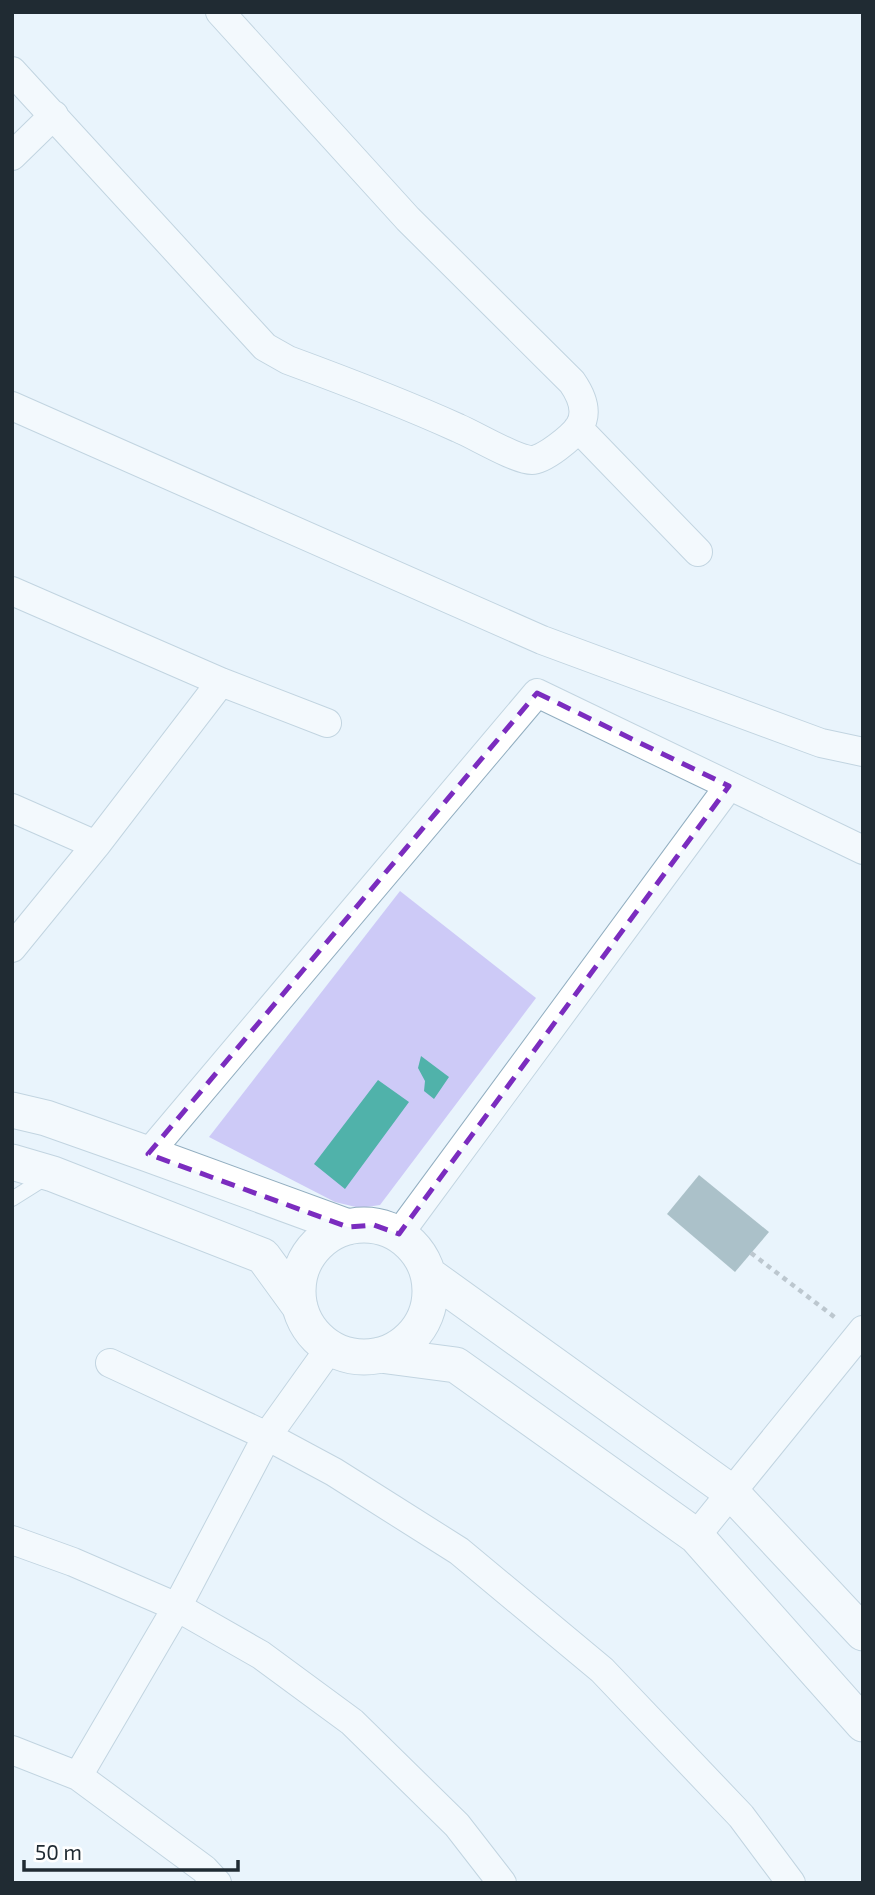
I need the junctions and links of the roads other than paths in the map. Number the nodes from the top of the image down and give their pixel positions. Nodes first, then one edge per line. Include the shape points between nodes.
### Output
1 (220, 12) edge
2 (12, 71) edge
3 (54, 115) junction
4 (12, 156) edge
5 (12, 406) edge
6 (578, 428) junction
7 (698, 552) dead end
8 (12, 591) edge
9 (221, 682) junction
10 (327, 723) dead end
11 (863, 752) edge
12 (729, 786) junction
13 (12, 808) edge
14 (96, 845) junction
15 (863, 850) edge
16 (12, 948) edge
17 (12, 1110) edge
18 (148, 1154) junction
19 (12, 1162) edge
20 (52, 1174) junction
21 (12, 1199) edge
22 (348, 1227) junction
23 (399, 1234) junction
24 (429, 1275) junction
25 (300, 1307) junction
26 (861, 1333) edge
27 (330, 1348) junction
28 (380, 1355) junction
29 (110, 1363) dead end
30 (267, 1436) junction
31 (731, 1492) junction
32 (695, 1536) junction
33 (12, 1540) edge
34 (177, 1607) junction
35 (863, 1633) edge
36 (863, 1724) edge
37 (12, 1750) edge
38 (78, 1776) junction
39 (217, 1883) edge
40 (502, 1883) edge
41 (792, 1883) edge

1 - 6 street via 408,219 572,382 583,406
2 - 3 street
3 - 4 street
3 - 6 street via 265,347 524,459 547,455
5 - 11 street via 542,640 821,743
6 - 7 street
8 - 9 street
9 - 10 street
9 - 14 street
12 - 15 street
12 - 18 street via 537,693
12 - 23 street
13 - 14 street
14 - 16 street
17 - 18 street
18 - 22 street
19 - 20 street
20 - 21 lane
20 - 25 street via 263,1256
22 - 23 street via 374,1225
22 - 25 street via 324,1238 307,1257 298,1281
23 - 24 street via 418,1252
24 - 28 street via 431,1301 422,1325 404,1344
24 - 31 street
25 - 27 street via 311,1330
26 - 31 street
27 - 28 street via 355,1356
27 - 30 street
28 - 32 street via 456,1365
29 - 30 street
30 - 34 street
30 - 41 street via 334,1472 459,1551 602,1670 741,1815
31 - 32 street
31 - 35 street
32 - 36 street
33 - 34 street
34 - 38 street
34 - 40 street via 261,1655 352,1722 457,1825
37 - 38 street
38 - 39 street

